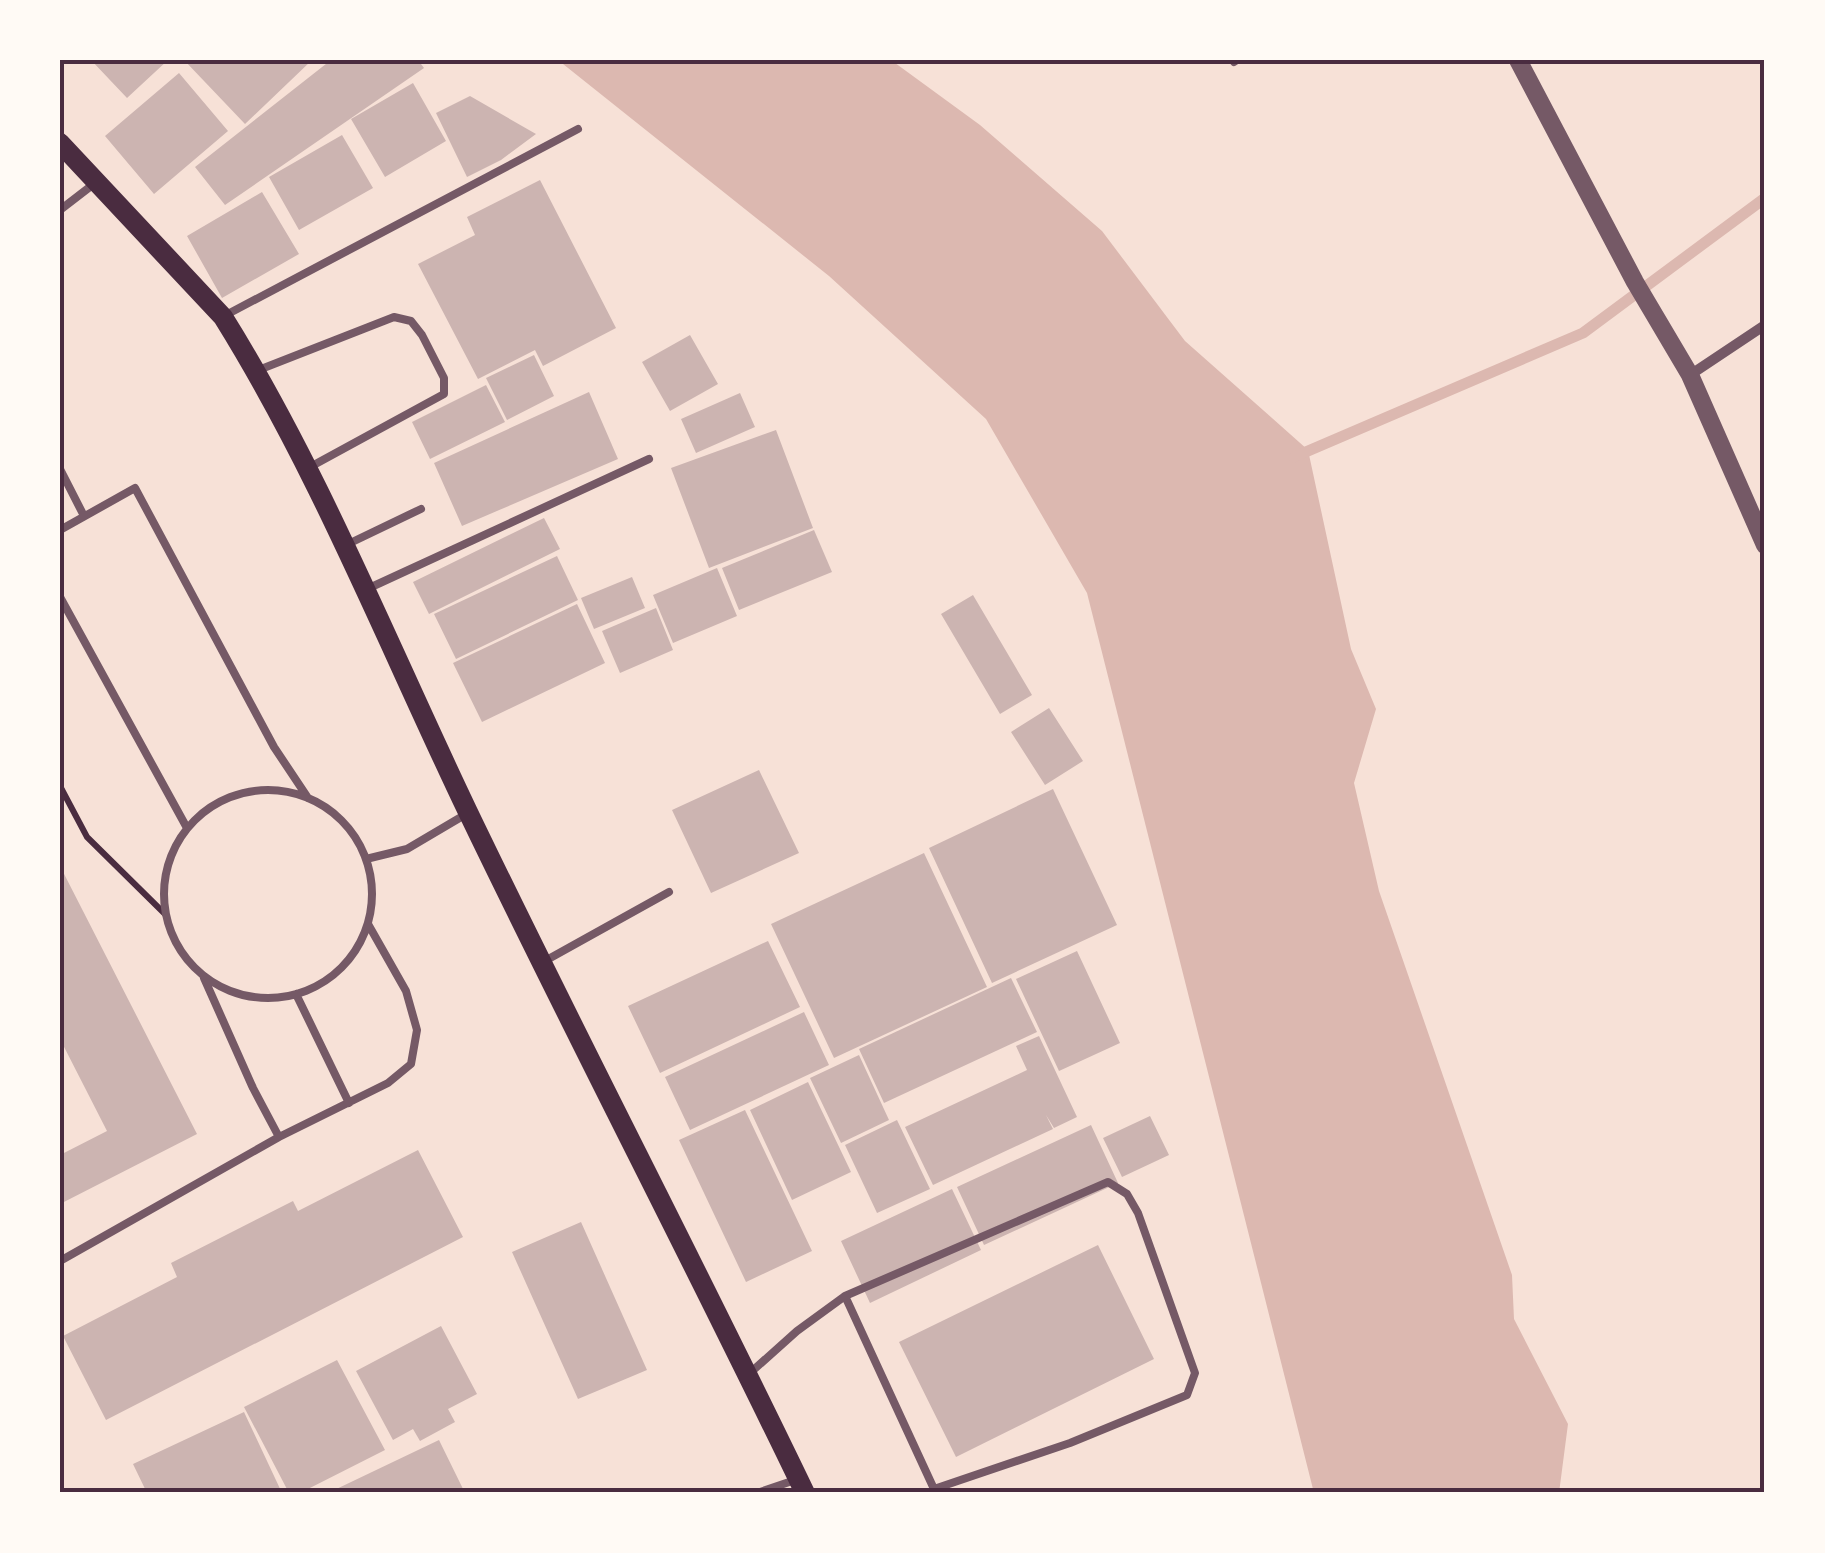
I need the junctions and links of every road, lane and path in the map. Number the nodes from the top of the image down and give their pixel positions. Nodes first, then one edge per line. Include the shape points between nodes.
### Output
1 (1518, 60) edge
2 (578, 129) dead end
3 (60, 143) edge
4 (96, 183) junction
5 (60, 210) edge
6 (223, 316) junction
7 (1765, 324) edge
8 (254, 372) junction
9 (1690, 375) junction
10 (649, 459) dead end
11 (60, 468) edge
12 (306, 470) junction
13 (421, 509) dead end
14 (84, 516) junction
15 (60, 530) edge
16 (1765, 545) edge
17 (343, 547) junction
18 (363, 591) junction
19 (60, 596) edge
20 (60, 786) edge
21 (308, 798) junction
22 (468, 814) junction
23 (187, 828) junction
24 (366, 859) junction
25 (669, 892) dead end
26 (166, 915) junction
27 (368, 923) junction
28 (543, 962) junction
29 (202, 974) junction
30 (296, 994) junction
31 (349, 1103) junction
32 (279, 1136) junction
33 (60, 1261) edge
34 (845, 1296) junction
35 (747, 1376) junction
36 (801, 1486) edge
37 (929, 1491) edge
38 (758, 1493) edge

1 - 9 street
2 - 6 lane
3 - 4 main road
4 - 5 lane
4 - 6 main road
6 - 8 main road
7 - 9 street
8 - 12 main road
8 - 12 lane via 394,317 411,321 422,335 444,378 444,394
9 - 16 street
10 - 18 lane
11 - 14 lane
12 - 17 main road
13 - 17 lane
14 - 15 lane
14 - 21 lane via 134,488
17 - 18 main road
18 - 22 main road
19 - 23 lane
20 - 26 path via 86,836
21 - 23 lane via 243,793 203,812
21 - 24 lane via 344,822
22 - 24 lane via 407,849
22 - 28 main road
23 - 26 lane via 166,870
24 - 27 lane via 372,881
25 - 28 lane
26 - 29 lane via 173,938
27 - 30 lane via 348,960
27 - 31 lane via 406,991 417,1030 411,1064
28 - 35 main road
29 - 30 lane via 256,997
29 - 32 lane
30 - 31 lane
31 - 32 lane
32 - 33 lane
34 - 35 lane
34 - 37 lane
34 - 37 lane via 1108,1182 1127,1194 1138,1213 1195,1373 1187,1396
35 - 36 main road
36 - 38 lane

